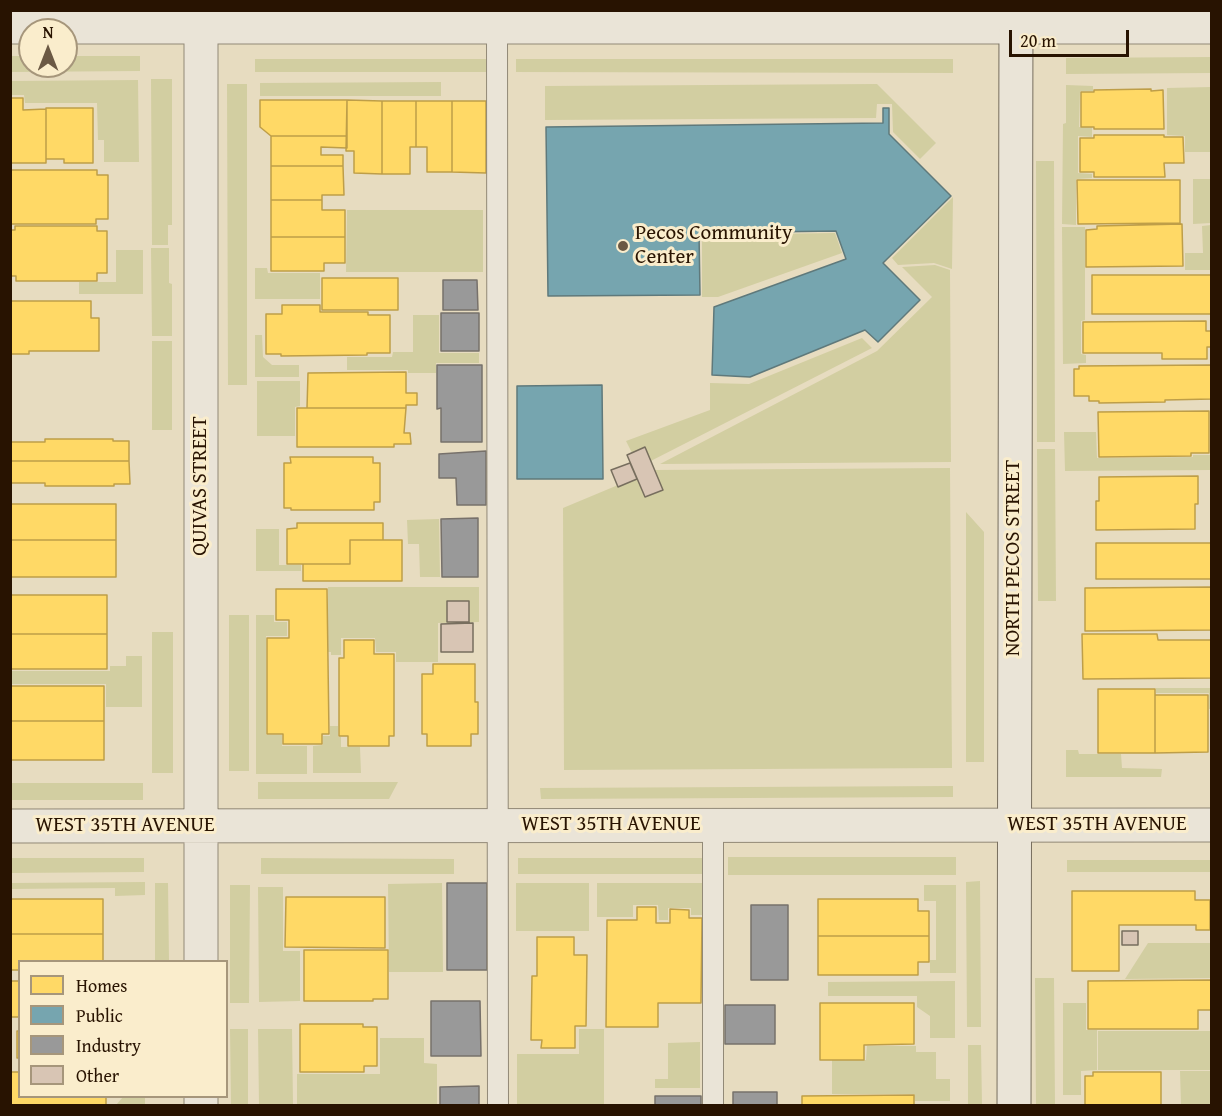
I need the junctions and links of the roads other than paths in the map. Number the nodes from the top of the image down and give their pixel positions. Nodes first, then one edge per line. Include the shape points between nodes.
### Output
1 (201, 19) edge
2 (1016, 19) edge
3 (10, 27) edge
4 (496, 27) junction
5 (1212, 27) edge
6 (498, 825) junction
7 (713, 825) junction
8 (1013, 825) junction
9 (1212, 825) edge
10 (10, 826) edge
11 (201, 826) junction
12 (201, 960) edge
13 (498, 1106) edge
14 (713, 1106) edge
15 (1014, 1106) edge

1 - 3 street
1 - 4 street
1 - 11 street, QUIVAS STREET
2 - 4 street
2 - 5 street
2 - 8 street, NORTH PECOS STREET
4 - 6 lane
6 - 7 street, WEST 35TH AVENUE
6 - 11 street, WEST 35TH AVENUE
6 - 13 lane
7 - 8 street, WEST 35TH AVENUE
7 - 14 lane
8 - 9 street, WEST 35TH AVENUE
8 - 15 street, NORTH PECOS STREET
10 - 11 street, WEST 35TH AVENUE
11 - 12 street, QUIVAS STREET

